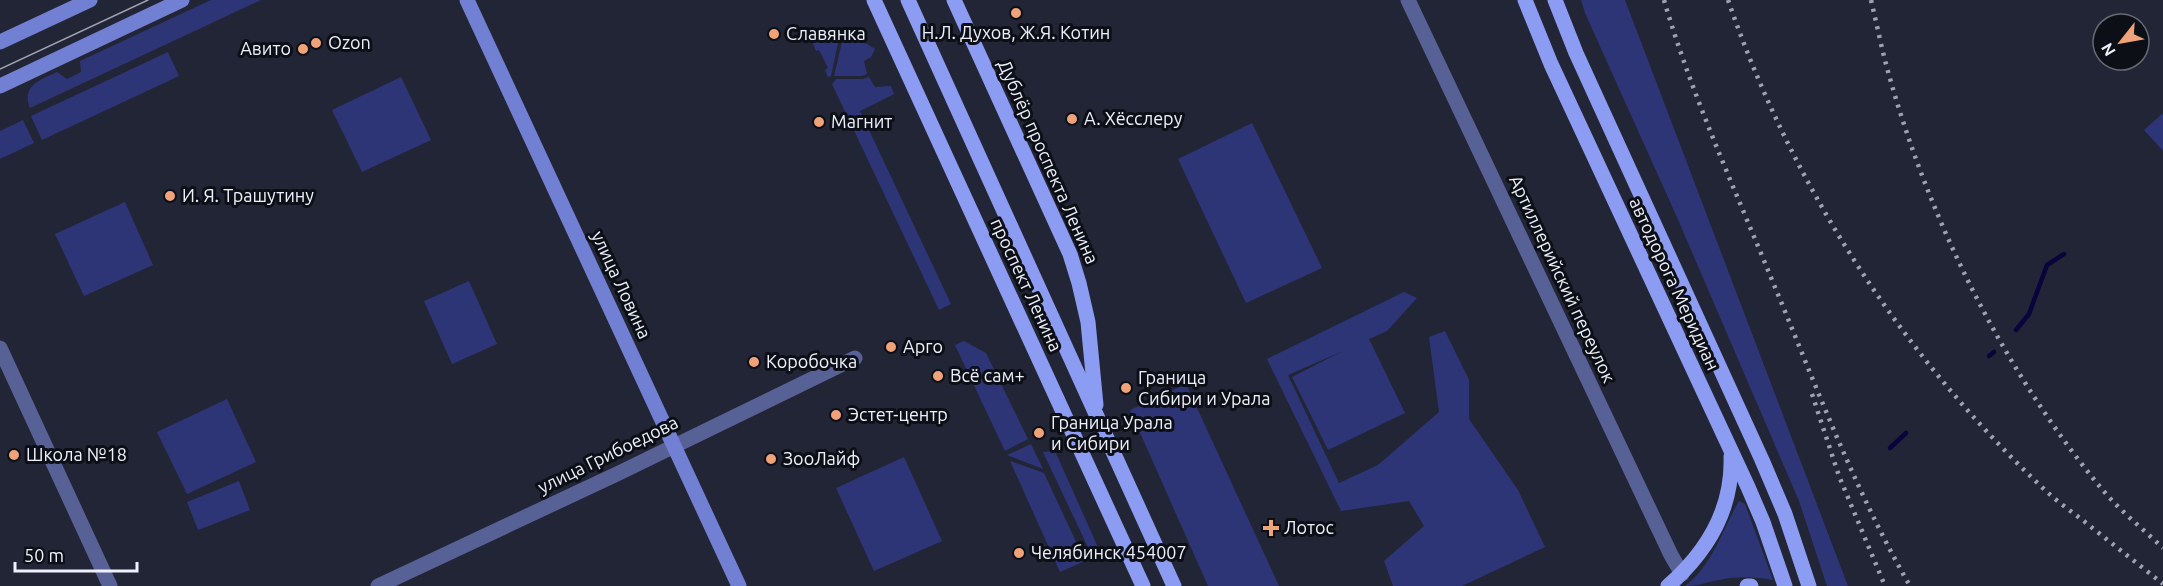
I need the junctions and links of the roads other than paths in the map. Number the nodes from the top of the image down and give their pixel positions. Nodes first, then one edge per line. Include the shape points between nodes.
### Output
1 (90, 0) edge
2 (182, 0) edge
3 (466, 0) edge
4 (874, 0) edge
5 (908, 0) edge
6 (954, 0) edge
7 (1408, 0) edge
8 (1525, 0) edge
9 (1555, 0) edge
10 (0, 42) edge
11 (0, 86) edge
12 (0, 348) edge
13 (855, 358) dead end
14 (1097, 417) junction
15 (674, 446) junction
16 (1730, 450) junction
17 (1682, 574) junction
18 (110, 586) edge
19 (378, 586) edge
20 (739, 586) edge
21 (1143, 586) edge
22 (1174, 586) edge
23 (1668, 586) edge
24 (1785, 586) edge
25 (1809, 586) edge

1 - 10 street
2 - 11 street
3 - 15 street, улица Ловина
4 - 21 main road, проспект Ленина
5 - 14 main road, проспект Ленина
6 - 14 main road, Дублёр проспекта Ленина via 1073,264 1088,322
7 - 17 street, Артиллерийский переулок
8 - 16 main road, автодорога Меридиан
9 - 25 main road, автодорога Меридиан via 1762,460
12 - 18 street
13 - 15 street, улица Грибоедова
14 - 22 main road, проспект Ленина
15 - 19 street, улица Грибоедова
15 - 20 street, улица Ловина
16 - 17 main road via 1726,505 1711,536
16 - 24 main road, автодорога Меридиан via 1763,522
17 - 23 main road

